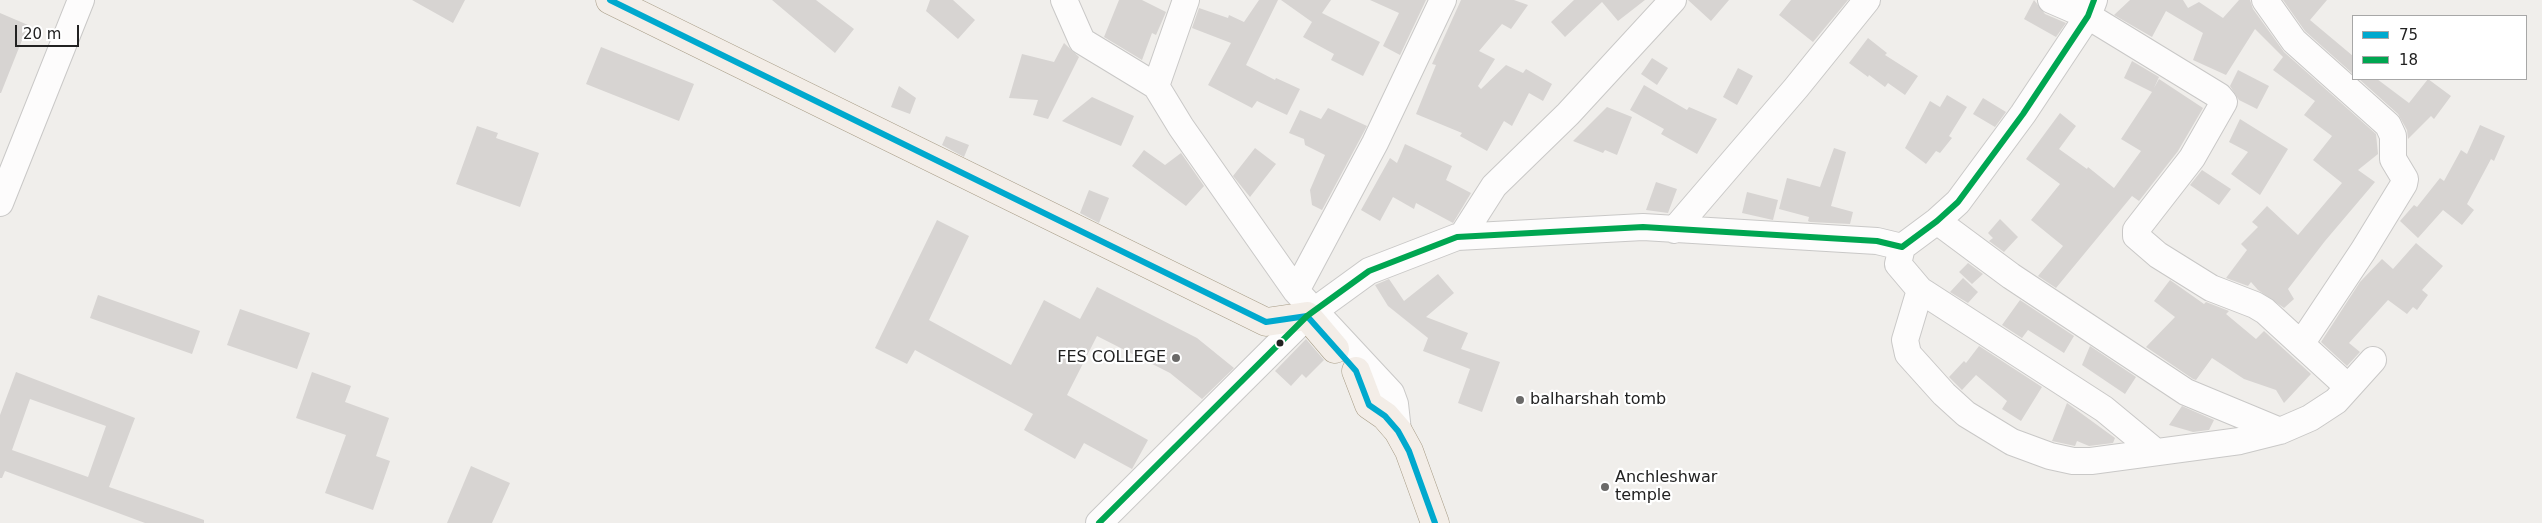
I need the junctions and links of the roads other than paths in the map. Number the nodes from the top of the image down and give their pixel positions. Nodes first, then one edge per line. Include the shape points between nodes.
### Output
1 (82, 0) edge
2 (610, 0) edge
3 (1064, 0) edge
4 (1186, 0) edge
5 (1443, 0) edge
6 (1673, 0) edge
7 (1867, 0) edge
8 (2051, 0) edge
9 (2114, 0) edge
10 (2265, 0) edge
11 (2091, 8) edge
12 (1156, 86) junction
13 (0, 203) edge
14 (1938, 221) junction
15 (1674, 230) junction
16 (1462, 236) junction
17 (1902, 247) junction
18 (1296, 290) junction
19 (1920, 290) junction
20 (1310, 314) junction
21 (2301, 344) junction
22 (1335, 349) dead end
23 (2372, 360) dead end
24 (1356, 371) dead end
25 (2348, 387) junction
26 (1398, 431) junction
27 (2280, 431) junction
28 (2156, 452) junction
29 (1099, 523) edge
30 (1435, 523) edge

1 - 13 street
2 - 20 main road via 1266,322
3 - 12 street via 1082,40
4 - 12 street
5 - 18 street via 1375,143
6 - 16 street via 1568,114 1494,186
7 - 15 street
8 - 11 street
9 - 11 street
10 - 21 street via 2294,41 2388,125 2393,136 2393,159 2405,179
11 - 14 street via 2023,114 1958,202
11 - 21 street via 2220,96 2224,102 2192,158 2136,230 2136,236 2158,255 2211,288 2255,305
12 - 18 street
14 - 17 street
14 - 27 street via 2011,276 2186,392
15 - 16 street via 1643,227
15 - 17 street via 1877,241
16 - 20 street via 1369,271
17 - 19 street via 1898,264
18 - 20 street
19 - 28 street via 2097,405
19 - 28 street via 1905,340 1908,354 1966,414 2012,442 2073,461
20 - 22 main road
20 - 26 street via 1391,393
20 - 29 street
21 - 25 street
23 - 25 street
24 - 26 main road via 1369,405
25 - 27 street via 2326,409
26 - 30 main road via 1409,451
27 - 28 street via 2240,441

